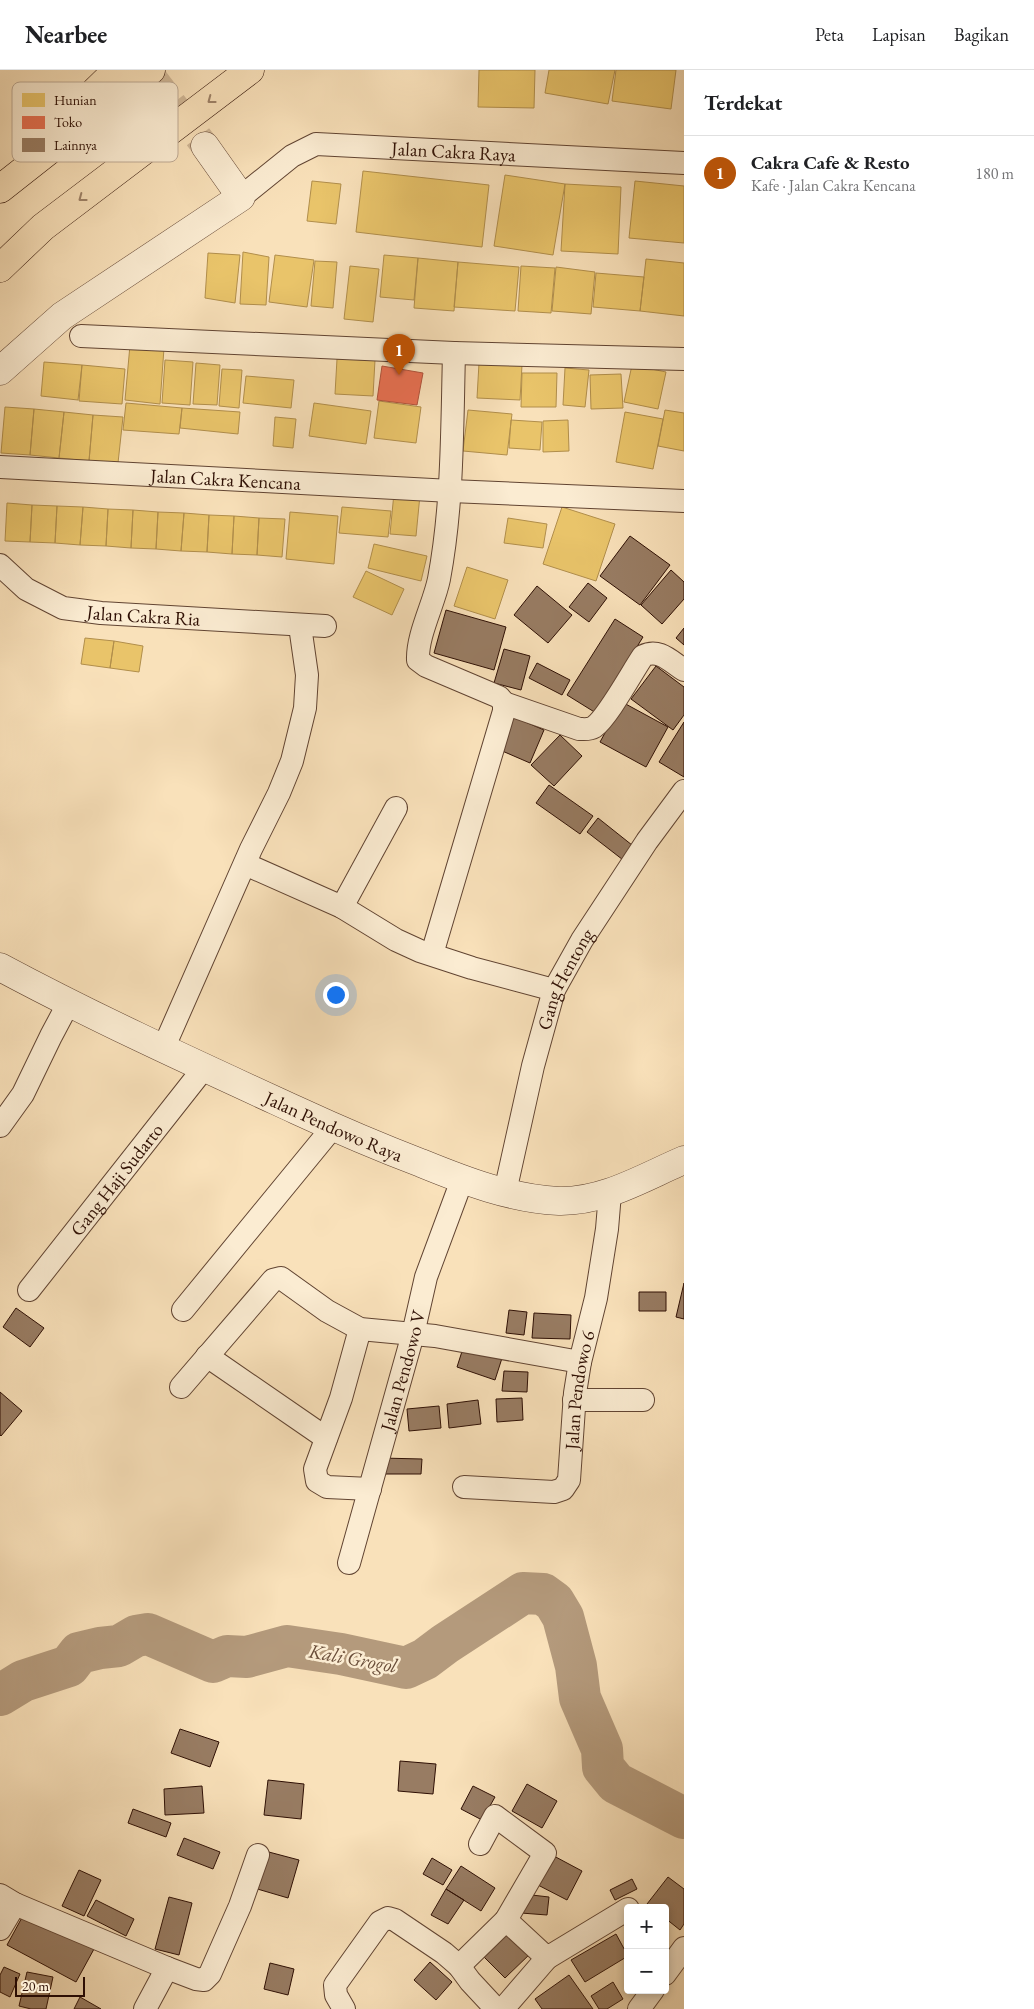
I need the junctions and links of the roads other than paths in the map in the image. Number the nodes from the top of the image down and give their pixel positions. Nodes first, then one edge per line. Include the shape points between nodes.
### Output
1 (117, 70) edge
2 (152, 70) edge
3 (250, 70) edge
4 (105, 82) edge
5 (137, 82) edge
6 (178, 125) edge
7 (204, 146) tunnel mouth
8 (22, 162) edge
9 (34, 162) edge
10 (129, 162) edge
11 (684, 163) edge
12 (0, 183) edge
13 (0, 189) edge
14 (241, 197) junction
15 (0, 268) edge
16 (81, 336) dead end
17 (454, 353) junction
18 (684, 359) edge
19 (0, 371) edge
20 (0, 467) edge
21 (451, 491) junction
22 (684, 501) edge
23 (0, 565) edge
24 (300, 626) junction
25 (325, 626) dead end
26 (684, 670) edge
27 (504, 703) junction
28 (684, 791) edge
29 (396, 808) dead end
30 (244, 864) junction
31 (342, 907) junction
32 (432, 954) junction
33 (0, 967) edge
34 (554, 990) junction
35 (68, 1004) junction
36 (162, 1049) junction
37 (204, 1068) junction
38 (0, 1126) edge
39 (333, 1127) junction
40 (684, 1160) edge
41 (462, 1180) junction
42 (506, 1192) junction
43 (610, 1193) junction
44 (29, 1290) dead end
45 (183, 1310) dead end
46 (360, 1329) junction
47 (413, 1334) junction
48 (207, 1356) junction
49 (580, 1362) junction
50 (181, 1387) dead end
51 (574, 1400) junction
52 (643, 1400) dead end
53 (326, 1438) junction
54 (464, 1486) dead end
55 (370, 1489) junction
56 (349, 1563) dead end
57 (480, 1844) dead end
58 (258, 1855) dead end
59 (8, 1899) edge
60 (624, 1911) edge
61 (506, 1920) junction
62 (0, 1929) edge
63 (684, 1948) edge
64 (547, 1958) junction
65 (459, 1966) junction
66 (167, 1968) junction
67 (669, 1969) edge
68 (650, 1994) edge
69 (145, 2009) edge
70 (344, 2009) edge
71 (496, 2009) edge
72 (502, 2009) edge
73 (640, 2009) edge

1 - 4 highway
2 - 5 highway
3 -> 6 highway
7 - 14 street
8 - 12 highway
9 - 13 highway
10 -> 15 highway via 43,227
11 - 14 street, Jalan Cakra Raya via 316,144 292,156
14 - 19 street via 62,316
16 - 17 street
17 - 18 street
17 - 21 street
20 - 21 street, Jalan Cakra Kencana
21 - 22 street, Jalan Cakra Kencana
21 - 27 street via 439,580 418,660 499,697
23 - 24 street, Jalan Cakra Ria via 26,589 64,608
24 - 25 street, Jalan Cakra Ria
24 - 30 street via 307,675 304,708 292,761
26 - 27 street via 660,654 651,652 643,656 607,712 587,730
27 - 32 street
28 - 34 street, Gang Hentong via 646,841
29 - 31 street
30 - 31 street
30 - 36 street
31 - 32 street via 396,940
32 - 34 street
33 - 35 street, Jalan Pendowo Raya
34 - 42 street, Gang Hentong
35 - 36 street, Jalan Pendowo Raya
35 - 38 street via 23,1094
36 - 37 street, Jalan Pendowo Raya
37 - 39 street, Jalan Pendowo Raya
37 - 44 street, Gang Haji Sudarto
39 - 41 street, Jalan Pendowo Raya
39 - 45 street
40 - 43 street, Jalan Pendowo Raya
41 - 42 street, Jalan Pendowo Raya
41 - 47 street, Jalan Pendowo V via 426,1278
42 - 43 street, Jalan Pendowo Raya via 560,1201
43 - 49 street, Jalan Pendowo 6 via 596,1298
46 - 47 street
46 - 48 street via 327,1311 281,1278 273,1280
46 - 53 street
47 - 49 street
47 - 55 street, Jalan Pendowo V
48 - 50 street
48 - 53 street
49 - 51 street, Jalan Pendowo 6
51 - 52 street
51 - 54 street, Jalan Pendowo 6 via 569,1480 563,1489 554,1492
53 - 55 street via 315,1469 317,1481 327,1487
55 - 56 street, Jalan Pendowo V
57 - 61 street via 495,1816 545,1852
58 - 66 street via 240,1906 207,1978 200,1980
59 - 62 street
59 - 66 street
60 - 64 street
61 - 64 street
61 - 65 street
63 - 67 street
64 - 72 street
65 - 70 street via 388,1918 380,1922 335,1985 334,1990
65 - 71 street
66 - 69 street
68 - 73 street

